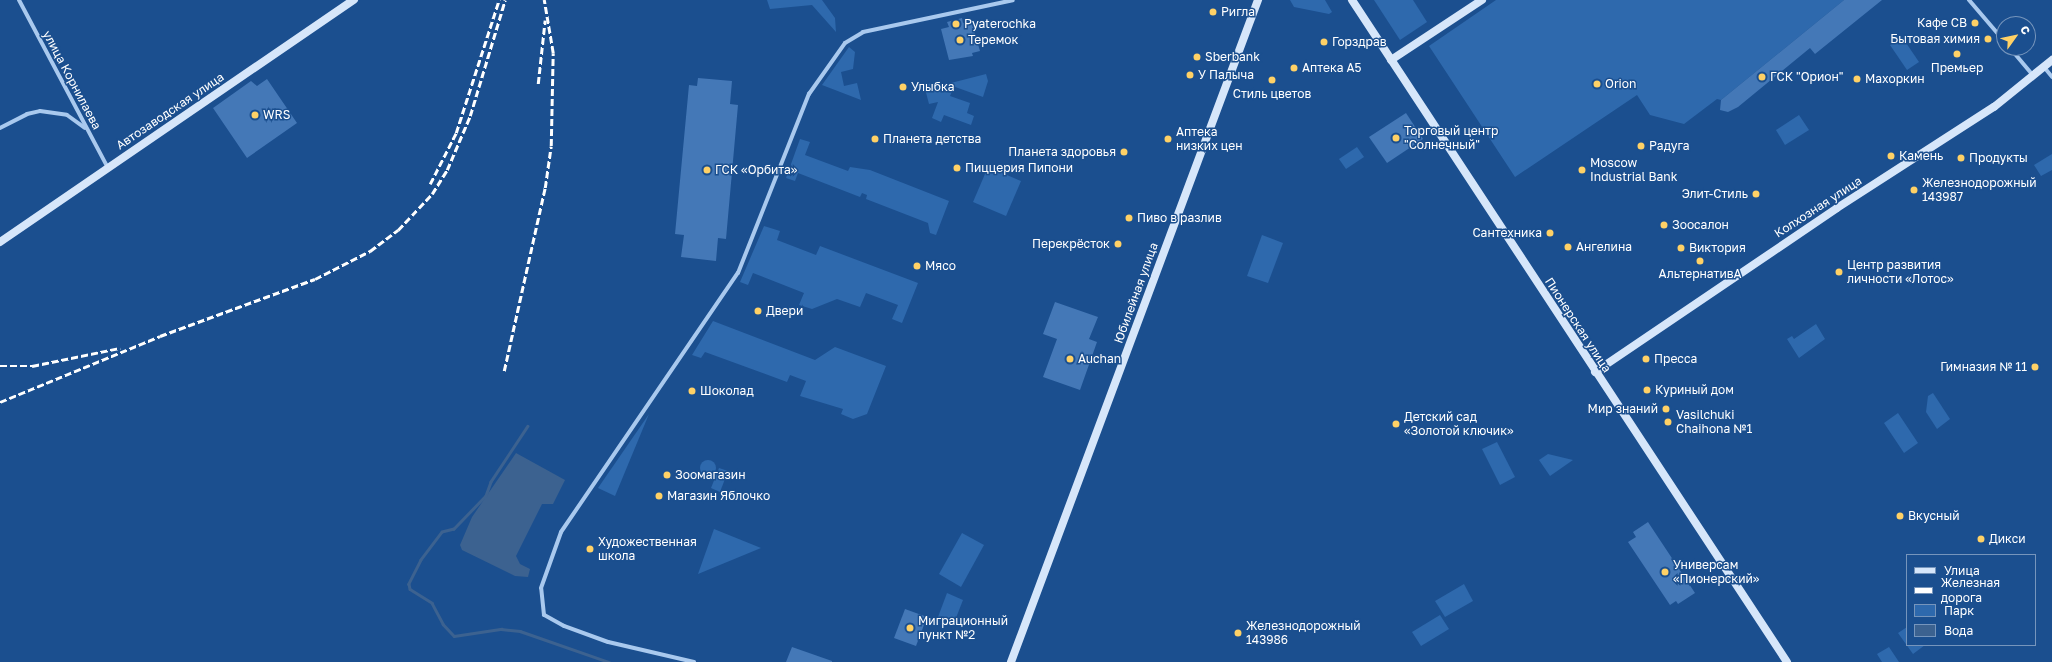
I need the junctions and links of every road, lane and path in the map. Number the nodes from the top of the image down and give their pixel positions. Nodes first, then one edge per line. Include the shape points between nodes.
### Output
1 (19, 0) edge
2 (354, 0) edge
3 (1013, 0) edge
4 (1258, 0) edge
5 (1352, 0) edge
6 (1482, 0) edge
7 (1969, 0) edge
8 (1996, 32) edge
9 (2017, 56) edge
10 (1391, 60) junction
11 (2052, 60) edge
12 (2044, 67) junction
13 (2033, 76) junction
14 (2052, 77) edge
15 (0, 128) edge
16 (88, 131) junction
17 (108, 169) junction
18 (0, 242) edge
19 (1594, 372) junction
20 (694, 662) edge
21 (1011, 662) edge
22 (1787, 662) edge

1 - 16 street, улица Корнилаева
2 - 17 street, Автозаводская улица
3 - 20 street via 863,32 845,43 809,94 738,273 561,532 541,588 544,615 564,626 608,642
4 - 21 street, Юбилейная улица
5 - 10 street, Пионерская улица
6 - 10 street
7 - 8 street
9 - 13 street
10 - 19 street, Пионерская улица
11 - 12 street, Колхозная улица
12 - 13 street, Колхозная улица
12 - 14 street
13 - 19 street, Колхозная улица via 1994,107 1837,208
15 - 16 street via 40,110 67,115
16 - 17 street, улица Корнилаева
17 - 18 street, Автозаводская улица
19 - 22 street, Пионерская улица

